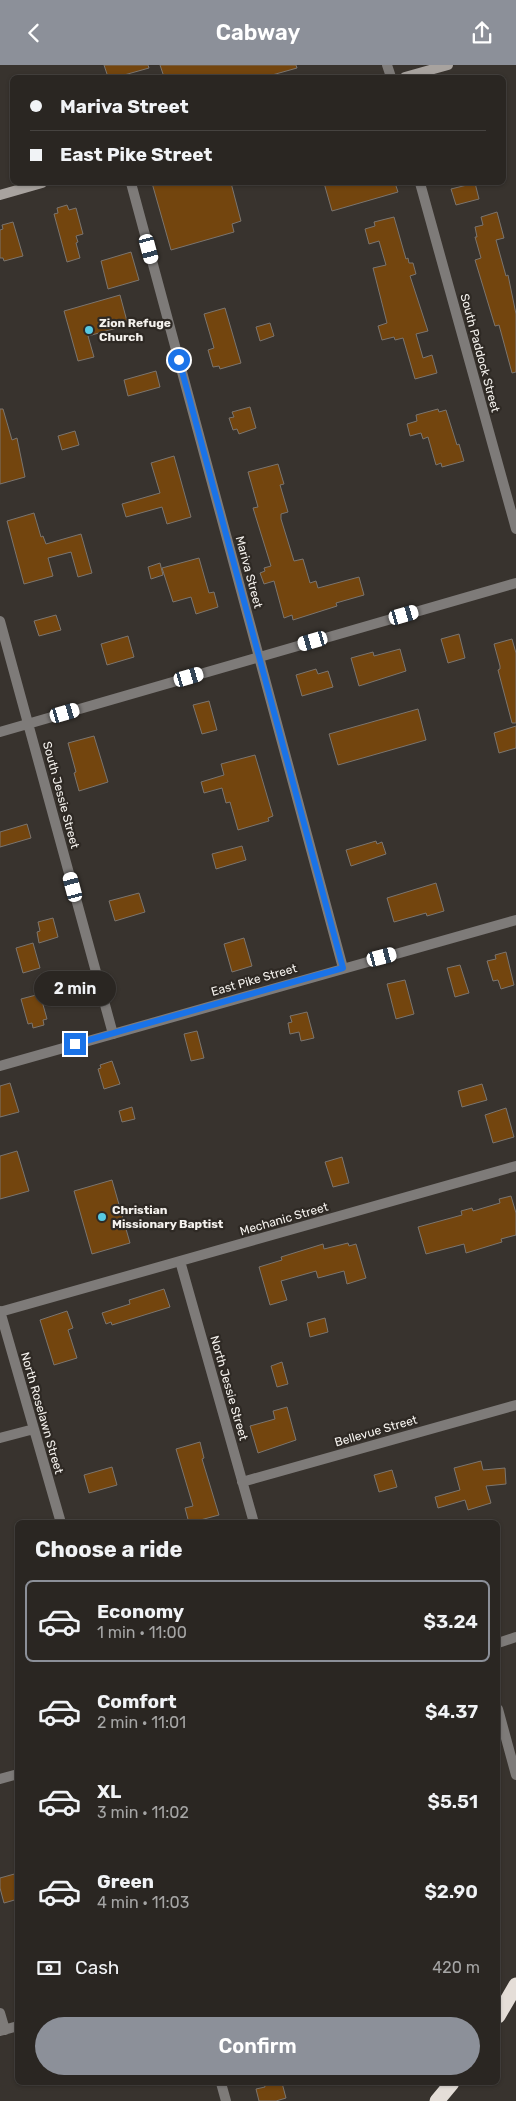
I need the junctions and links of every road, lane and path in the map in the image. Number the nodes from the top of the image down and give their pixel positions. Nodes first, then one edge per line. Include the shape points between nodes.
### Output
1 (448, 65) edge
2 (412, 75) edge
3 (35, 185) edge
4 (132, 185) edge
5 (421, 185) edge
6 (0, 195) edge
7 (516, 529) edge
8 (516, 583) edge
9 (0, 621) edge
10 (259, 657) junction
11 (28, 724) junction
12 (0, 732) edge
13 (516, 920) edge
14 (343, 968) junction
15 (113, 1034) junction
16 (0, 1066) edge
17 (516, 1166) edge
18 (180, 1261) junction
19 (0, 1311) edge
20 (516, 1405) edge
21 (34, 1429) junction
22 (0, 1438) edge
23 (242, 1482) junction
24 (59, 1520) edge
25 (253, 1520) edge
26 (516, 1637) edge
27 (500, 1642) edge
28 (500, 1716) edge
29 (15, 1775) edge
30 (516, 1775) edge
31 (0, 1779) edge
32 (516, 1985) edge
33 (0, 2013) edge
34 (500, 2013) edge
35 (15, 2027) edge
36 (2, 2030) edge
37 (221, 2085) edge
38 (450, 2085) edge
39 (226, 2101) edge
40 (437, 2101) edge

1 - 2 main road
3 - 6 main road
4 - 10 street, Mariva Street
5 - 7 street, South Paddock Street
8 - 10 street
9 - 11 street, South Jessie Street
10 - 11 street
10 - 14 street, Mariva Street
11 - 12 street
11 - 15 street, South Jessie Street
13 - 14 street, East Pike Street
14 - 15 street, East Pike Street
15 - 16 street, East Pike Street
17 - 18 street, Mechanic Street
18 - 19 street, Mechanic Street
18 - 23 street, North Jessie Street
19 - 21 street, North Roselawn Street
20 - 23 street, Bellevue Street
21 - 22 street
21 - 24 street, North Roselawn Street
23 - 25 street, North Jessie Street
26 - 27 street
28 - 30 street
29 - 31 street
32 - 34 highway
33 - 36 street
35 - 36 street
37 - 39 street
38 - 40 highway

